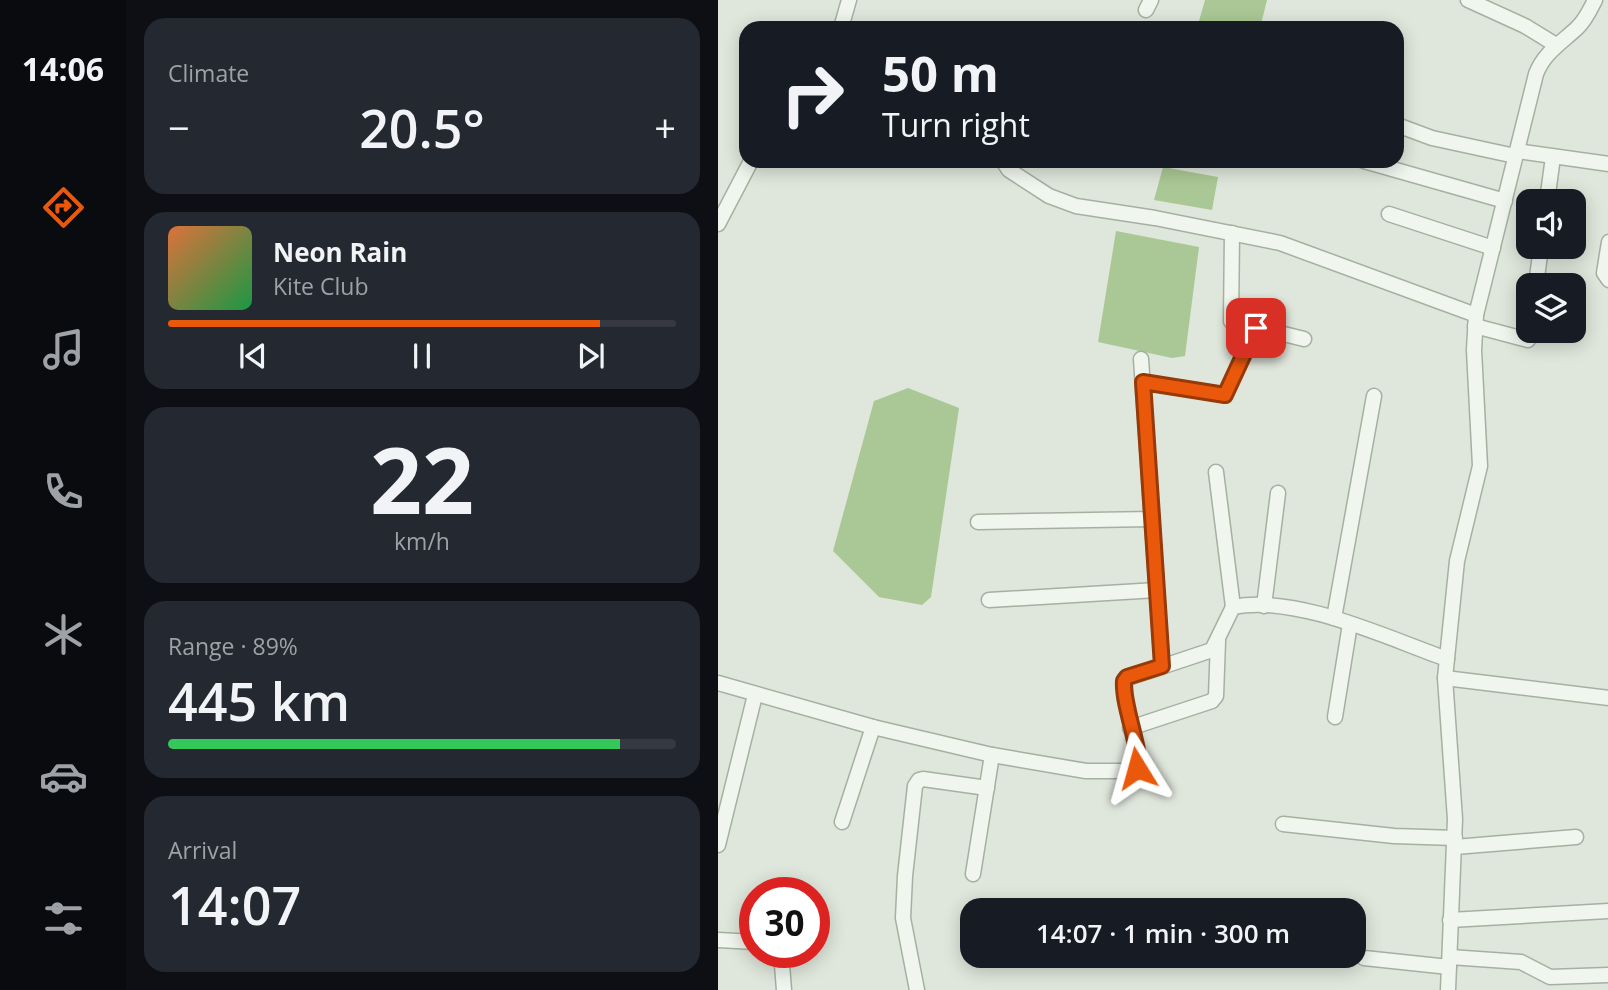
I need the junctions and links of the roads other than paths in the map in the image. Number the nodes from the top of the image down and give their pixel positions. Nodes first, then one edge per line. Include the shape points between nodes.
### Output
1 (849, 0) edge
2 (1468, 0) edge
3 (1595, 0) edge
4 (843, 21) edge
5 (1556, 45) junction
6 (1404, 128) edge
7 (1516, 154) junction
8 (1553, 157) junction
9 (1609, 164) edge
10 (747, 168) edge
11 (1008, 168) edge
12 (1389, 168) edge
13 (1549, 189) edge
14 (1505, 201) junction
15 (1389, 214) dead end
16 (718, 224) edge
17 (1232, 233) junction
18 (1609, 242) edge
19 (1493, 248) junction
20 (1609, 280) edge
21 (1476, 320) junction
22 (1256, 328) junction
23 (1516, 335) edge
24 (1304, 339) dead end
25 (1141, 359) dead end
26 (1143, 382) junction
27 (1374, 396) dead end
28 (1216, 472) dead end
29 (1278, 494) dead end
30 (1152, 519) junction
31 (978, 522) dead end
32 (1157, 590) junction
33 (989, 600) dead end
34 (1263, 606) junction
35 (1232, 607) junction
36 (1334, 618) junction
37 (1350, 624) junction
38 (1218, 641) junction
39 (1447, 659) junction
40 (1162, 666) junction
41 (1445, 678) junction
42 (718, 683) edge
43 (755, 695) junction
44 (1609, 698) edge
45 (1335, 717) dead end
46 (873, 727) junction
47 (1130, 728) junction
48 (992, 755) junction
49 (987, 788) junction
50 (842, 822) dead end
51 (1283, 824) dead end
52 (1576, 837) dead end
53 (1455, 843) junction
54 (718, 845) edge
55 (973, 874) dead end
56 (1609, 911) edge
57 (1450, 920) junction
58 (718, 940) edge
59 (739, 941) edge
60 (1366, 958) edge
61 (1450, 962) junction
62 (782, 968) edge
63 (1609, 975) edge
64 (783, 990) edge
65 (917, 990) edge
66 (1448, 990) edge

1 - 4 street
2 - 5 street
3 - 5 street via 1578,27
5 - 7 street via 1540,63
6 - 7 street via 1432,138
7 - 8 street
7 - 14 street
8 - 9 street
8 - 13 street
10 - 16 street
11 - 17 street via 1049,196 1076,206
12 - 14 street
14 - 19 street
15 - 19 street
17 - 21 street via 1292,246
17 - 22 street via 1231,321
18 - 20 street via 1604,273
19 - 21 street
21 - 23 street
21 - 39 street via 1480,466 1457,561
22 - 24 street
22 - 26 street via 1225,395
25 - 26 street
26 - 30 street
27 - 36 street
28 - 35 street
29 - 34 street
30 - 31 street
30 - 32 street
32 - 33 street
32 - 40 street
34 - 35 street
34 - 36 street
35 - 38 street
36 - 37 street
37 - 39 street
37 - 45 street
38 - 40 street via 1205,654
38 - 47 street via 1212,701
39 - 41 street
40 - 47 street via 1125,679
41 - 44 street
41 - 53 street
42 - 43 street
43 - 46 street
43 - 54 street
46 - 48 street
46 - 50 street
47 - 48 street via 1139,762 1132,772 1086,771
48 - 49 street
49 - 55 street
49 - 65 street via 923,779 915,786 903,918
51 - 53 street
52 - 53 street
53 - 57 street
56 - 57 street
57 - 61 street
58 - 59 street
60 - 61 street
61 - 63 street via 1521,962 1550,977
61 - 66 street
62 - 64 street

